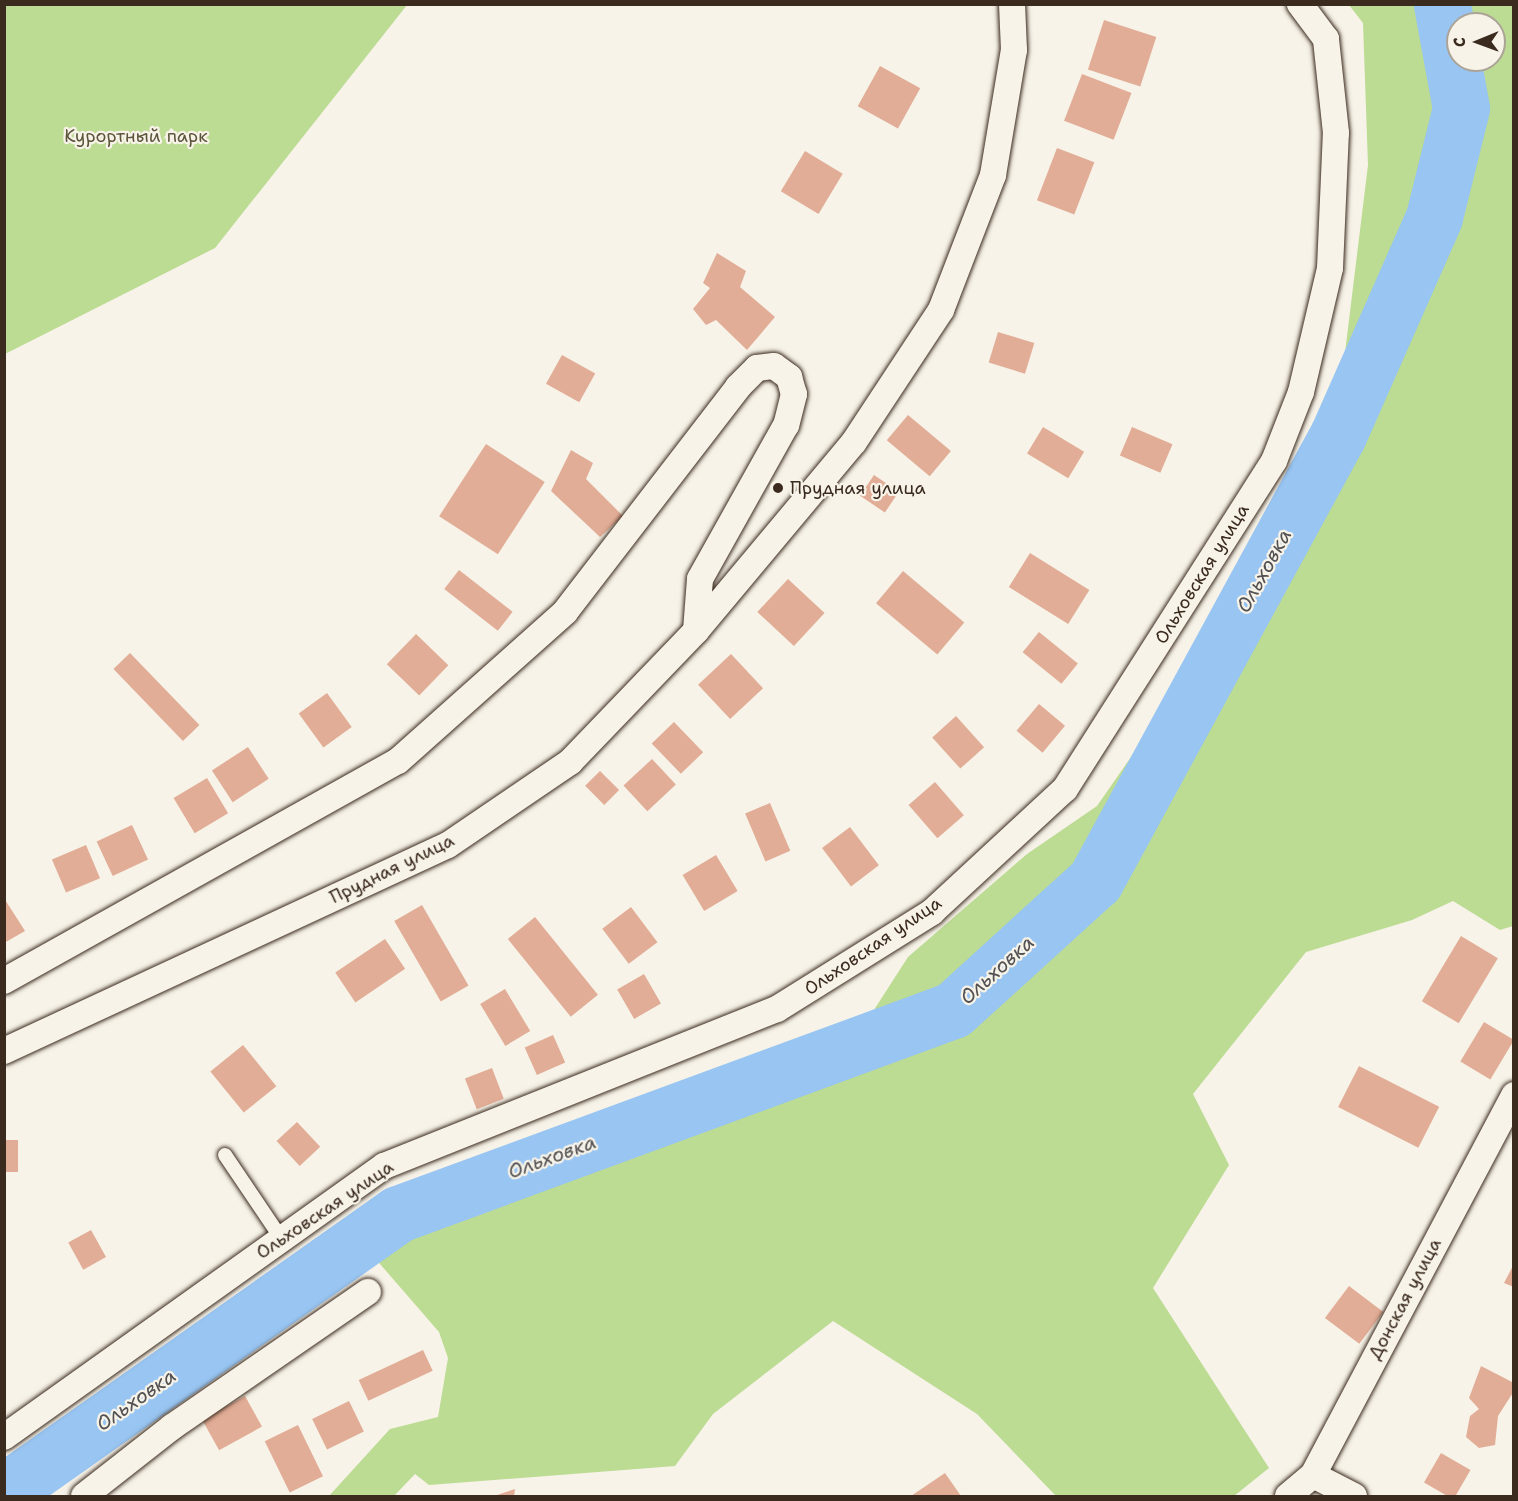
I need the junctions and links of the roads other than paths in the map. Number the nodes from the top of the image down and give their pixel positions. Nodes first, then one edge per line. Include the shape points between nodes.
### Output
1 (1012, 4) edge
2 (1300, 4) edge
3 (696, 631) junction
4 (4, 981) edge
5 (4, 1051) edge
6 (1514, 1095) edge
7 (225, 1155) dead end
8 (281, 1238) junction
9 (368, 1292) dead end
10 (4, 1437) edge
11 (1313, 1475) junction
12 (84, 1497) edge
13 (1288, 1497) edge
14 (1354, 1497) edge

1 - 3 street, Прудная улица via 1014,50 993,175 941,310 854,442
2 - 8 street, Ольховская улица via 1326,39 1336,133 1330,268 1301,392 1274,461 1065,789 932,912 777,1009 384,1166
3 - 4 street via 700,579 786,425 794,394 789,377 774,366 757,368 738,387 565,612 398,761
3 - 5 street, Прудная улица via 570,762 448,845
6 - 11 street, Донская улица
7 - 8 lane
8 - 10 street, Ольховская улица
9 - 12 street via 172,1427
11 - 13 street, Донская улица
11 - 14 street

